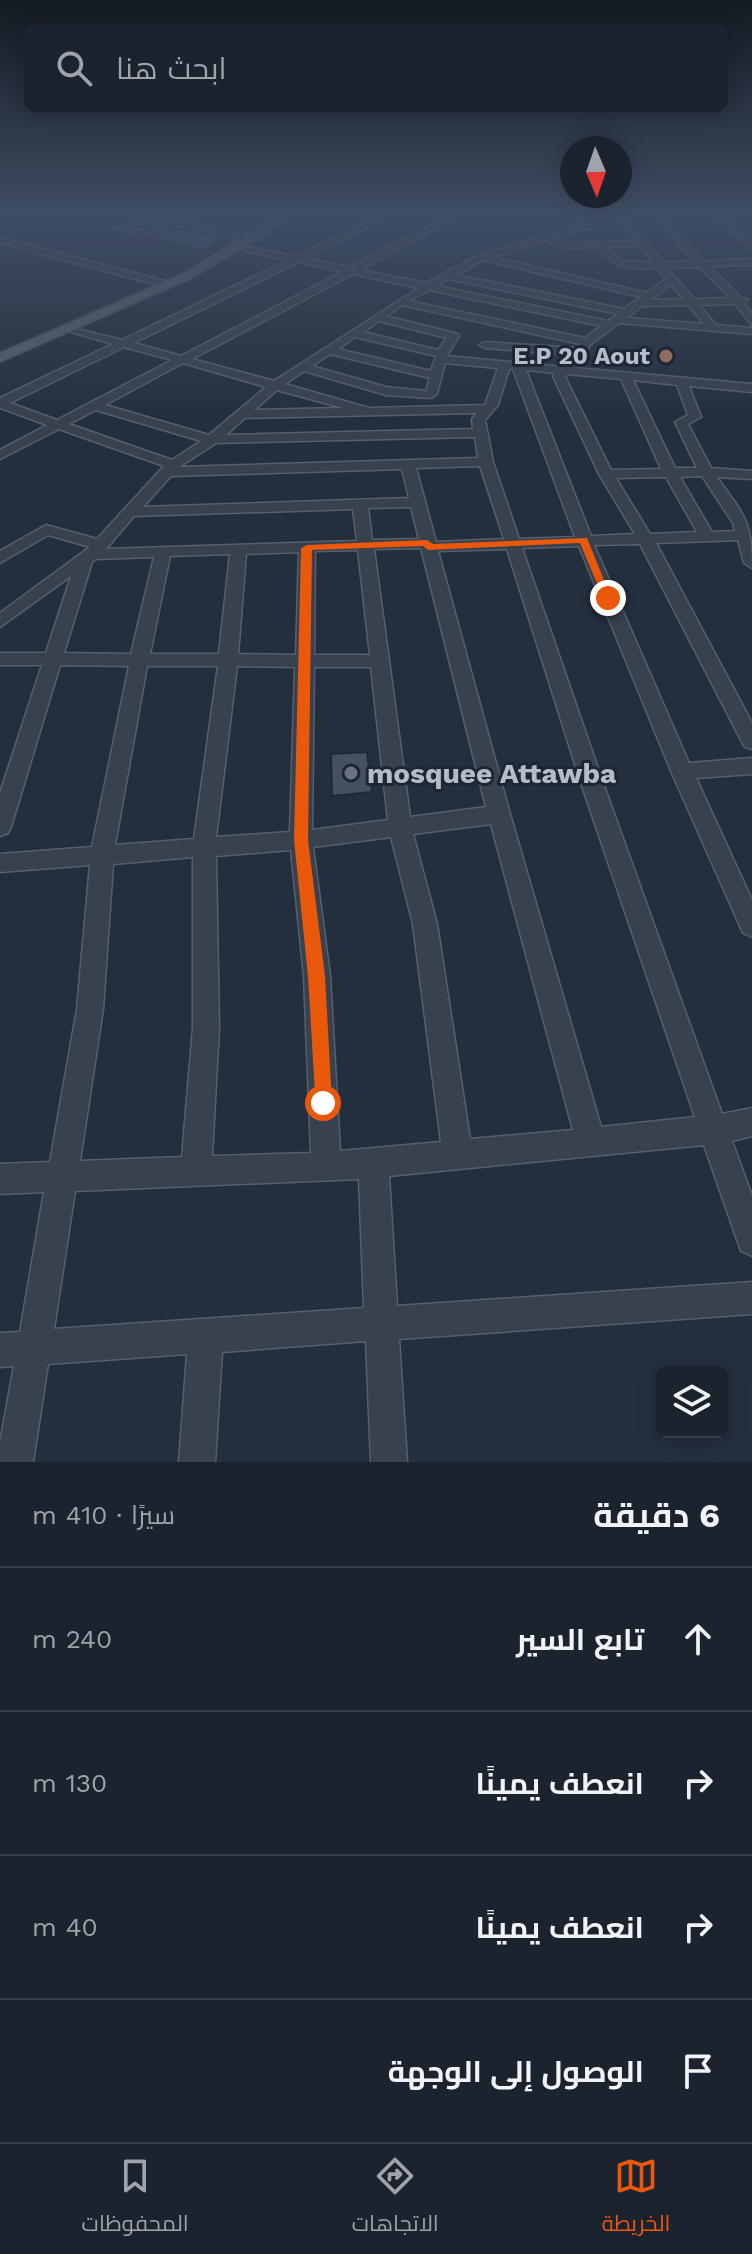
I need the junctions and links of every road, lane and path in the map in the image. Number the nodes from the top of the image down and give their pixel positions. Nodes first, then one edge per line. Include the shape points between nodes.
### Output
1 (155, 281) edge
2 (171, 281) edge
3 (250, 281) edge
4 (329, 281) edge
5 (401, 281) edge
6 (438, 281) edge
7 (476, 281) edge
8 (518, 281) edge
9 (550, 281) edge
10 (659, 281) edge
11 (674, 281) edge
12 (719, 281) edge
13 (165, 284) junction
14 (427, 287) junction
15 (738, 301) junction
16 (752, 301) edge
17 (400, 302) junction
18 (692, 302) junction
19 (630, 310) junction
20 (377, 317) junction
21 (752, 322) edge
22 (711, 326) junction
23 (68, 328) junction
24 (752, 331) edge
25 (353, 333) junction
26 (121, 343) junction
27 (485, 345) dead end
28 (584, 347) junction
29 (328, 350) junction
30 (442, 356) junction
31 (0, 358) edge
32 (179, 359) junction
33 (511, 365) junction
34 (302, 367) junction
35 (561, 371) junction
36 (437, 376) junction
37 (626, 378) junction
38 (682, 382) junction
39 (273, 387) junction
40 (752, 388) edge
41 (0, 403) edge
42 (93, 405) junction
43 (489, 409) junction
44 (364, 410) junction
45 (244, 414) junction
46 (60, 423) junction
47 (480, 433) junction
48 (212, 439) junction
49 (0, 455) edge
50 (486, 462) junction
51 (408, 465) junction
52 (170, 469) junction
53 (670, 472) junction
54 (706, 472) junction
55 (606, 474) junction
56 (752, 475) edge
57 (417, 502) junction
58 (360, 504) junction
59 (132, 512) junction
60 (746, 527) edge
61 (707, 536) junction
62 (645, 538) junction
63 (584, 540) junction
64 (512, 543) junction
65 (428, 545) junction
66 (367, 546) junction
67 (307, 548) junction
68 (238, 550) junction
69 (92, 553) junction
70 (163, 553) junction
71 (0, 558) edge
72 (752, 563) edge
73 (0, 622) edge
74 (0, 659) edge
75 (139, 660) junction
76 (54, 661) junction
77 (228, 661) junction
78 (379, 661) junction
79 (306, 662) junction
80 (752, 742) edge
81 (752, 766) edge
82 (681, 771) junction
83 (499, 814) junction
84 (0, 827) edge
85 (400, 827) junction
86 (301, 840) junction
87 (204, 846) junction
88 (102, 856) junction
89 (0, 863) edge
90 (752, 926) edge
91 (752, 1122) edge
92 (713, 1130) junction
93 (591, 1143) junction
94 (458, 1156) junction
95 (373, 1162) junction
96 (326, 1167) junction
97 (196, 1173) junction
98 (63, 1176) junction
99 (0, 1179) edge
100 (752, 1240) edge
101 (752, 1298) edge
102 (381, 1321) junction
103 (206, 1334) junction
104 (36, 1347) junction
105 (0, 1350) edge
106 (15, 1462) edge
107 (197, 1462) edge
108 (389, 1462) edge

1 - 13 street
2 - 13 main road
3 - 26 street
4 - 32 street
5 - 14 street
6 - 14 street
7 - 19 street
8 - 19 street
9 - 19 street
10 - 19 street
11 - 18 street
12 - 15 street
13 - 23 main road
14 - 17 street
14 - 19 street
15 - 16 street
15 - 18 street
15 - 21 street
17 - 20 street
17 - 28 street
18 - 19 street
18 - 22 street
19 - 22 street
19 - 28 street
20 - 25 street
20 - 30 street via 454,336
22 - 24 street
23 - 26 street
23 - 31 main road
25 - 29 street
25 - 30 street
26 - 32 street
26 - 41 street
27 - 28 street
28 - 35 street
29 - 34 street
29 - 36 street
30 - 33 street
30 - 36 street
32 - 39 street
32 - 42 street
33 - 35 street
33 - 43 street
33 - 63 street
34 - 36 street via 421,396 431,394
34 - 39 street
35 - 37 street
35 - 55 street via 560,380
37 - 38 street
37 - 53 street
38 - 40 street
38 - 54 street via 695,418 681,422
39 - 44 street
39 - 45 street
41 - 46 street
42 - 46 street
42 - 48 street
43 - 44 street
43 - 47 street via 478,419
44 - 45 street
45 - 48 street
46 - 49 street
46 - 52 street
47 - 48 street
47 - 50 street
48 - 52 street
50 - 51 street
50 - 64 street
51 - 52 street
51 - 57 street
52 - 59 street
53 - 54 street
53 - 55 street
53 - 61 street
54 - 56 street
54 - 60 street
55 - 62 street
57 - 58 street
57 - 65 street
58 - 59 street
58 - 66 street
59 - 69 street
60 - 61 street
60 - 72 street
61 - 62 street
62 - 63 street
62 - 80 street
63 - 64 street
63 - 82 street
64 - 65 street
64 - 92 street
65 - 66 street
65 - 83 street
66 - 67 street
66 - 78 street
67 - 68 street
67 - 79 street
68 - 70 street
68 - 77 street
69 - 70 street
69 - 71 street via 46,530
69 - 73 street
69 - 76 street
70 - 75 street
74 - 76 street
75 - 76 street
75 - 77 street
75 - 88 street
76 - 84 street
77 - 79 street
77 - 87 street
78 - 79 street
78 - 85 street
79 - 86 street
81 - 82 street
82 - 90 street
83 - 85 street
83 - 93 street
85 - 86 street
85 - 94 street via 425,924
86 - 87 street
86 - 96 street via 317,976
87 - 88 street
87 - 97 street via 206,1028
88 - 89 street
88 - 98 street via 90,1009
91 - 92 street
92 - 93 street
92 - 100 street
93 - 94 street
94 - 95 street
95 - 96 street
95 - 102 street
96 - 97 street
97 - 98 street
98 - 99 street
98 - 104 street
101 - 102 street
102 - 103 street
102 - 108 street
103 - 104 street
103 - 107 street
104 - 105 street
104 - 106 street

